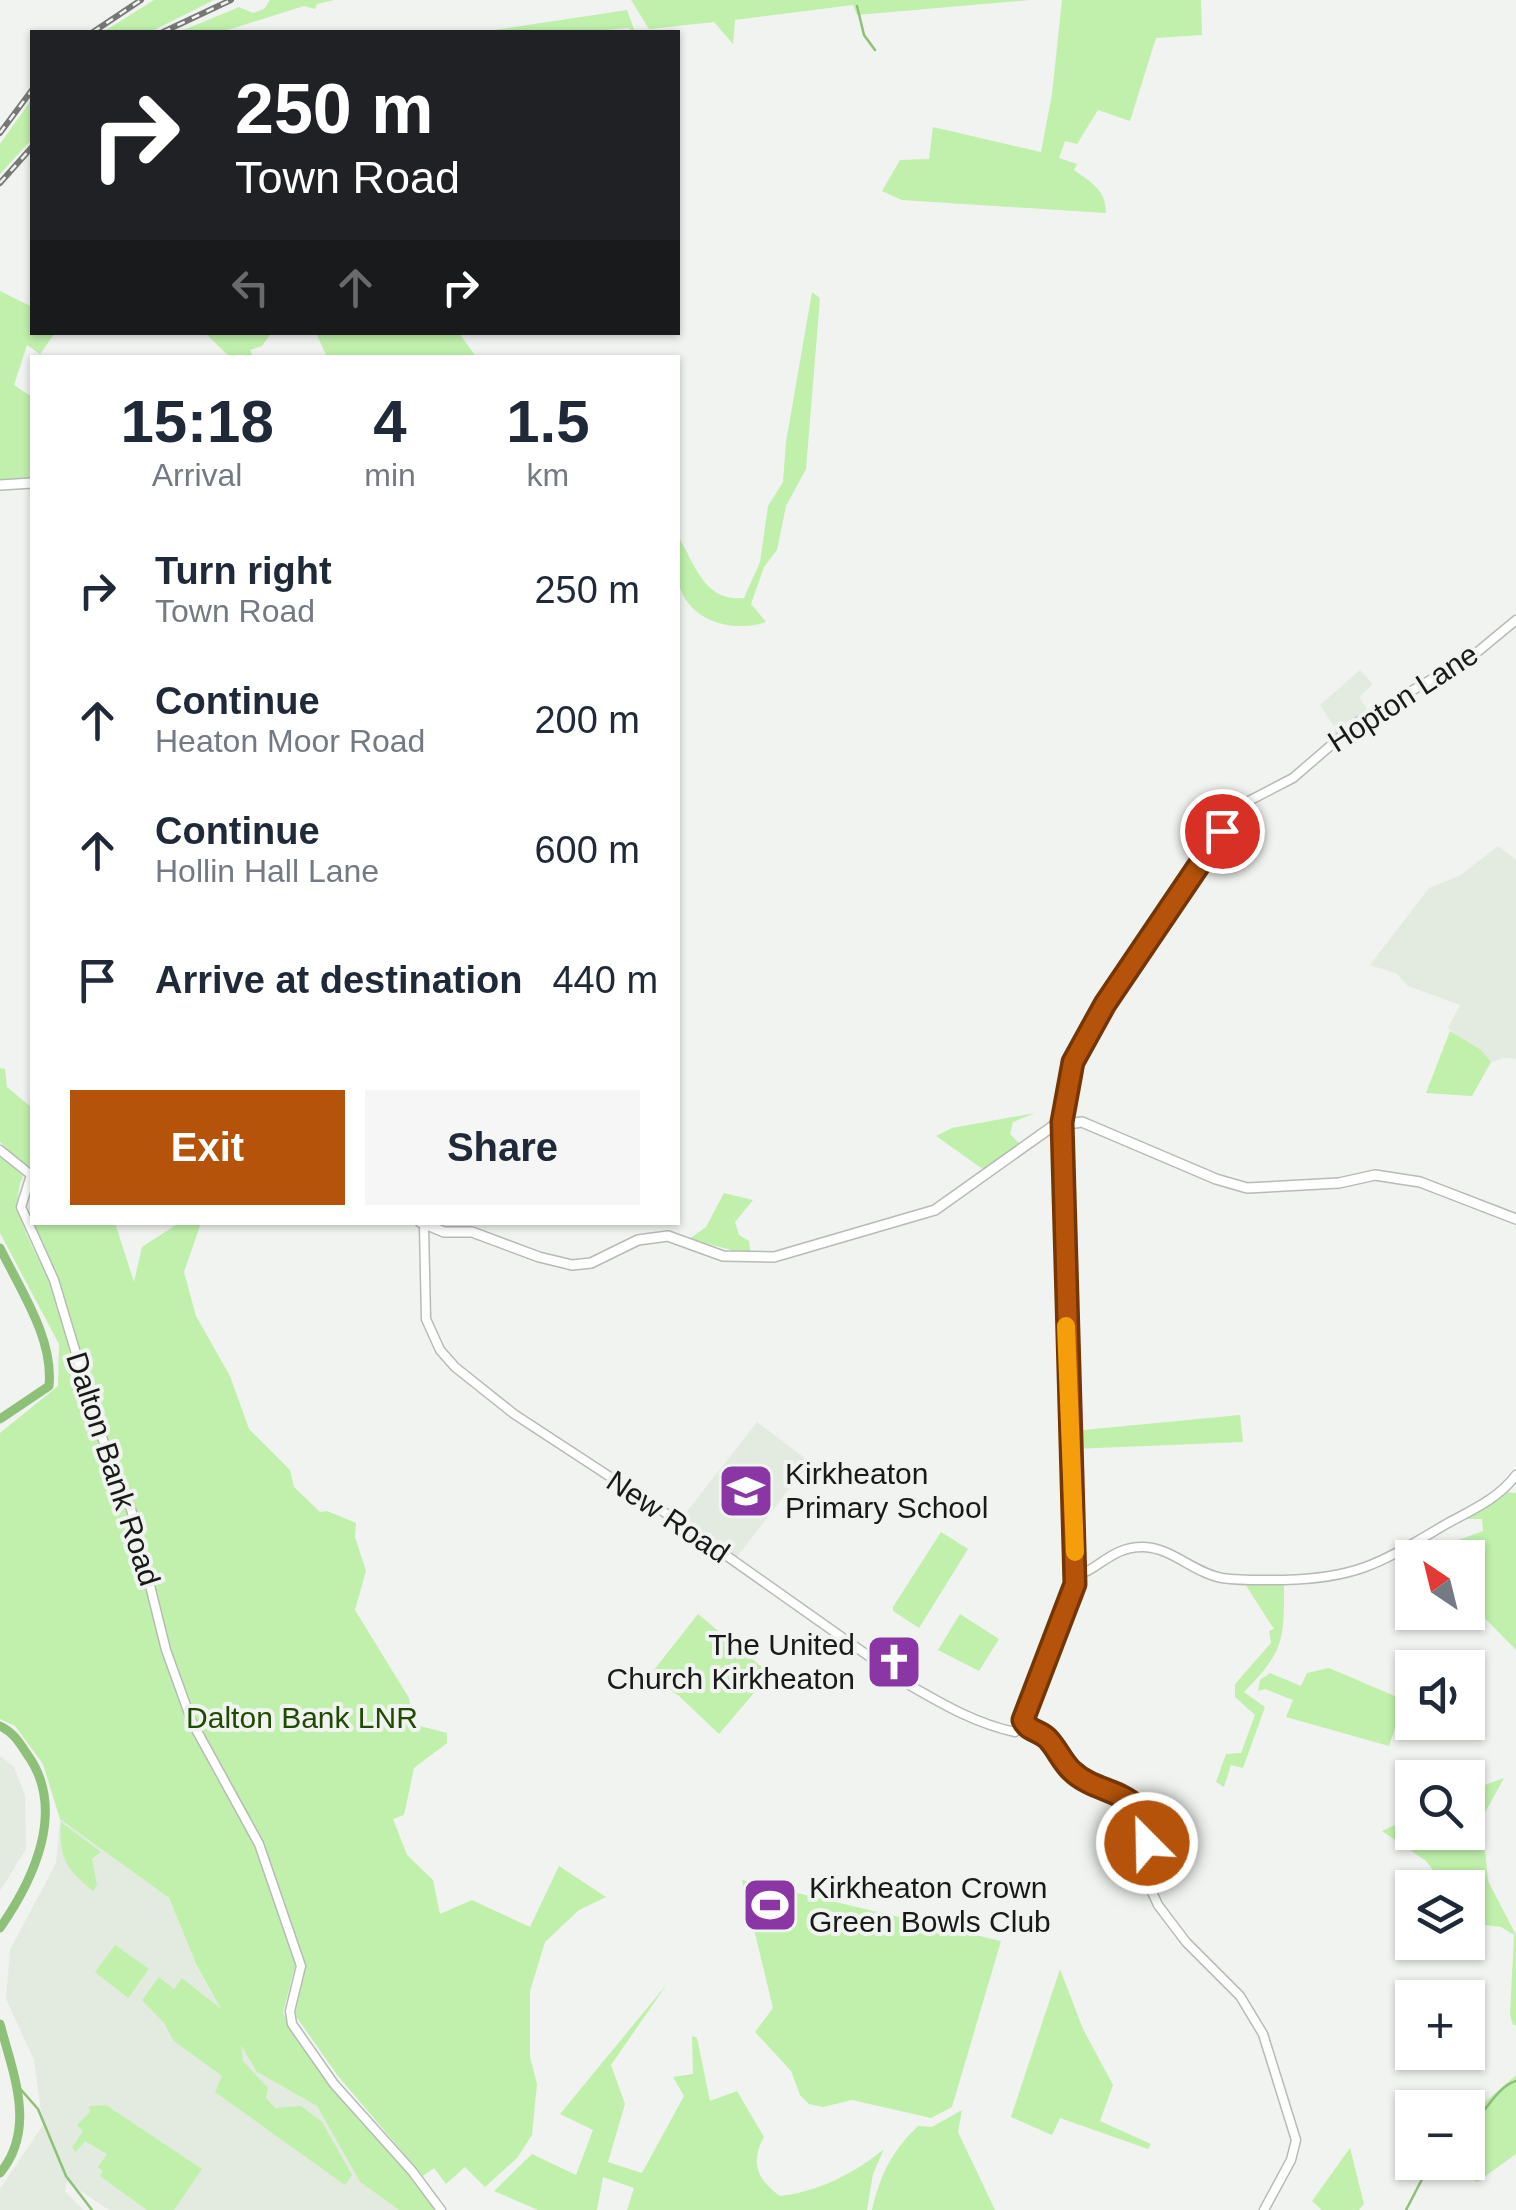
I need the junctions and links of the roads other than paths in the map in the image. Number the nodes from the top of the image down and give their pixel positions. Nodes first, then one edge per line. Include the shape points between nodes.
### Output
1 (30, 483) edge
2 (0, 485) edge
3 (1516, 620) edge
4 (1062, 1122) junction
5 (0, 1150) edge
6 (30, 1174) edge
7 (30, 1178) edge
8 (1516, 1220) edge
9 (422, 1225) edge
10 (425, 1225) edge
11 (1516, 1475) edge
12 (1075, 1550) junction
13 (1096, 1563) junction
14 (1074, 1575) junction
15 (1024, 1722) junction
16 (440, 2210) edge
17 (1264, 2210) edge

1 - 2 main road
3 - 4 street, Hopton Lane via 1474,654 1358,722 1293,778 1240,806 1105,1004 1073,1062
4 - 8 main road via 1082,1122 1248,1188 1374,1175 1420,1182
4 - 10 main road via 952,1202 774,1257 704,1252 668,1236 572,1264 472,1232
4 - 12 street
5 - 6 street, Dalton Bank Road
7 - 16 street, Dalton Bank Road via 21,1207 54,1280 99,1430 131,1509 166,1650 192,1722 259,1844 301,1966 292,2024
9 - 15 street, New Road via 426,1319 440,1350 478,1389 950,1710 1015,1732
11 - 13 street via 1498,1494 1406,1549 1338,1578 1216,1577 1144,1547
12 - 13 street
12 - 14 street
13 - 14 street
14 - 15 street
15 - 17 street via 1047,1738 1073,1772 1130,1801 1143,1816 1147,1881 1178,1933 1248,2008 1263,2034 1296,2140

